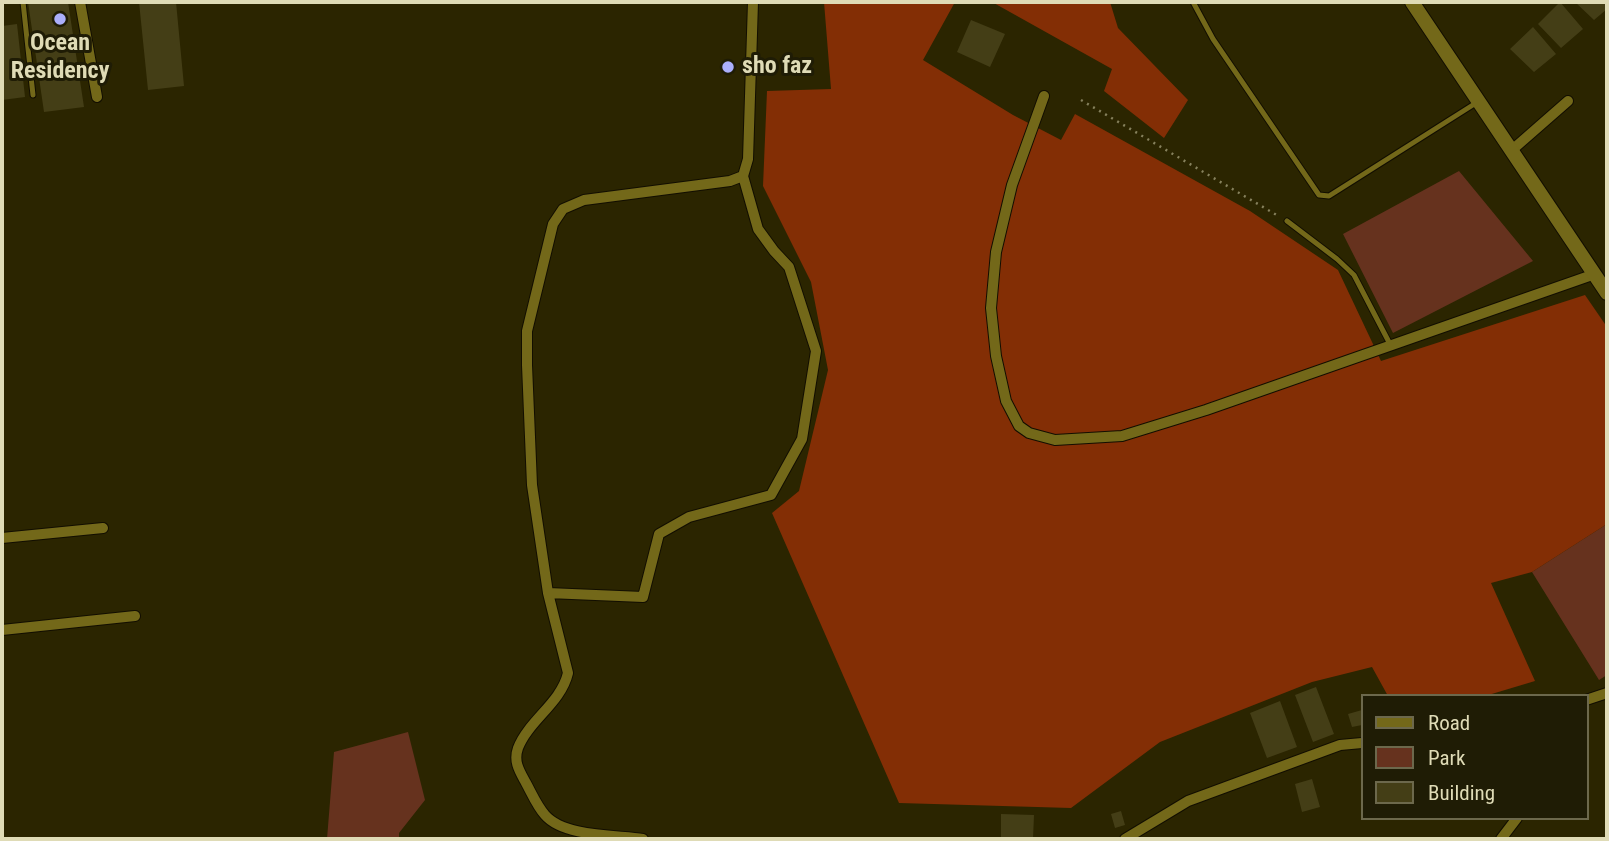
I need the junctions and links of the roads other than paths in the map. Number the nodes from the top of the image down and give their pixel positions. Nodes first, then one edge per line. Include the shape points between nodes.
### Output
1 (23, 2) edge
2 (80, 2) edge
3 (753, 2) edge
4 (1193, 2) edge
5 (1412, 2) edge
6 (33, 95) dead end
7 (1044, 96) dead end
8 (96, 97) dead end
9 (1479, 101) junction
10 (1568, 101) dead end
11 (1512, 150) junction
12 (743, 176) junction
13 (1287, 221) road end
14 (1595, 274) junction
15 (1607, 293) edge
16 (1391, 346) junction
17 (103, 528) dead end
18 (2, 538) edge
19 (548, 593) junction
20 (135, 616) dead end
21 (2, 629) edge
22 (1607, 693) edge
23 (1588, 699) edge
24 (1360, 743) edge
25 (1516, 820) edge
26 (643, 839) edge
27 (1125, 839) edge
28 (1502, 839) edge

1 - 6 lane
2 - 8 street
3 - 12 street via 748,159
4 - 9 lane via 1319,195 1329,196
5 - 9 street
7 - 16 street via 1012,185 996,252 991,308 1006,401 1018,426 1055,440 1122,436
9 - 11 street
10 - 11 street
11 - 14 street
12 - 19 street via 584,200 563,209 553,224 527,331 533,485
12 - 19 street via 758,229 789,267 816,351 802,439 771,495 690,517 659,534 643,597
13 - 16 lane via 1354,275
14 - 15 street
14 - 16 street
17 - 18 street
19 - 26 street via 568,673 565,685 518,748 516,765 547,817 562,827
20 - 21 street
22 - 23 street
24 - 27 street via 1340,746 1188,801
25 - 28 street

